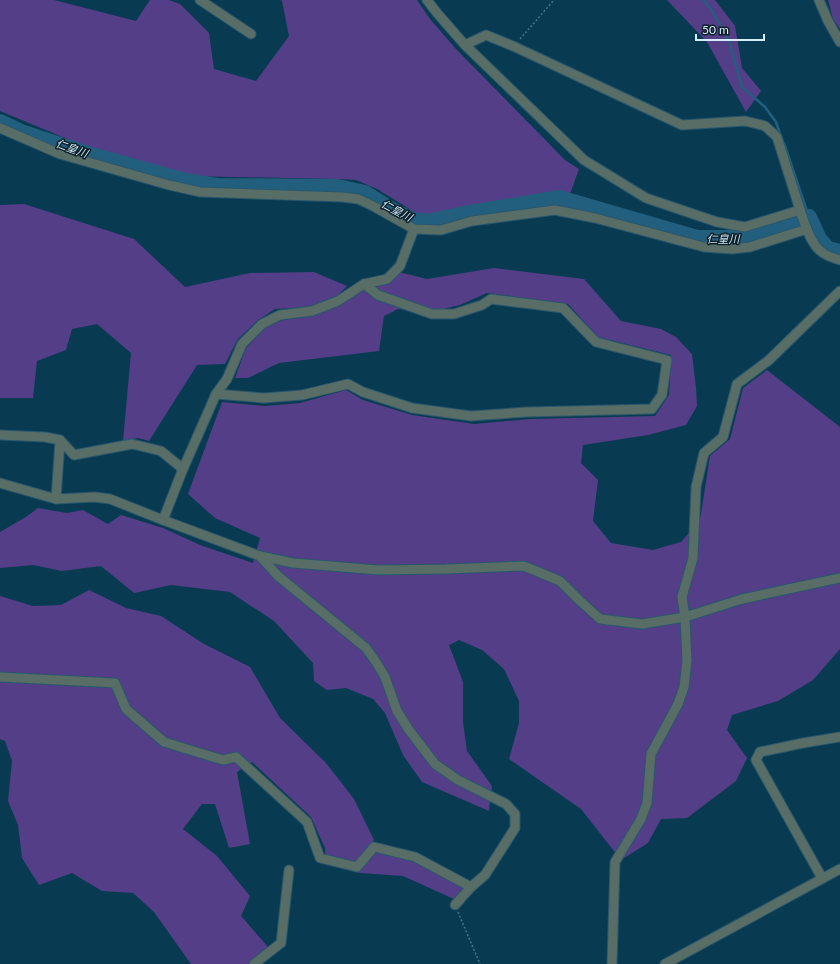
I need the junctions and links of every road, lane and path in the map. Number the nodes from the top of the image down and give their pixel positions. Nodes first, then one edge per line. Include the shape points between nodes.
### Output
1 (200, 0) edge
2 (428, 0) edge
3 (554, 0) edge
4 (819, 0) edge
5 (251, 34) dead end
6 (840, 42) edge
7 (465, 45) junction
8 (514, 46) junction
9 (0, 128) edge
10 (800, 210) junction
11 (414, 229) junction
12 (807, 229) junction
13 (840, 260) edge
14 (364, 284) junction
15 (840, 291) edge
16 (216, 394) junction
17 (0, 435) edge
18 (60, 440) junction
19 (183, 469) junction
20 (0, 483) edge
21 (56, 499) junction
22 (163, 520) junction
23 (260, 556) junction
24 (840, 578) edge
25 (685, 617) junction
26 (0, 677) edge
27 (840, 737) edge
28 (840, 869) edge
29 (289, 870) dead end
30 (822, 878) junction
31 (471, 886) junction
32 (455, 905) joint
33 (254, 964) edge
34 (480, 964) edge
35 (612, 964) edge
36 (665, 964) edge

1 - 5 street
2 - 7 street
3 - 8 path
4 - 6 street
7 - 8 street via 486,35
7 - 10 street via 584,160 646,198 717,222 745,227
8 - 10 street via 682,125 745,121 765,126 777,137
9 - 11 street via 60,154 200,192 358,199
10 - 12 street
11 - 12 street via 441,230 472,222 555,210 704,247 732,249 750,247
11 - 14 street via 400,266 387,279
12 - 13 street via 815,245 824,254
14 - 16 street via 338,302 312,311 280,315 262,324 242,344 228,379
14 - 16 street via 378,294 432,314 454,314 482,305 490,299 563,308 596,342 667,360 662,395 652,409 471,416 412,408 363,392 348,384 302,395 264,398
15 - 25 street via 768,361 737,384 723,437 704,453 696,487 693,558 682,597
16 - 19 street
17 - 18 street
18 - 19 street via 74,455 132,444 160,451
18 - 21 street
19 - 22 street
20 - 21 street
21 - 22 street via 110,499
22 - 23 street
23 - 25 street via 293,563 379,570 524,566 560,581 600,619 642,624
23 - 31 street via 278,576 366,648 385,677 397,711 435,764 458,780 506,804 515,814 515,828 485,875
24 - 25 street via 742,599
25 - 35 street via 687,661 684,687 678,704 651,754 647,803 641,819 615,862
26 - 31 street via 115,683 126,709 164,742 222,760 236,757 307,822 320,858 357,868 374,847 415,857
27 - 30 street via 760,752 756,760
28 - 30 street
29 - 33 street via 281,943
30 - 36 street
31 - 32 street
32 - 34 path

